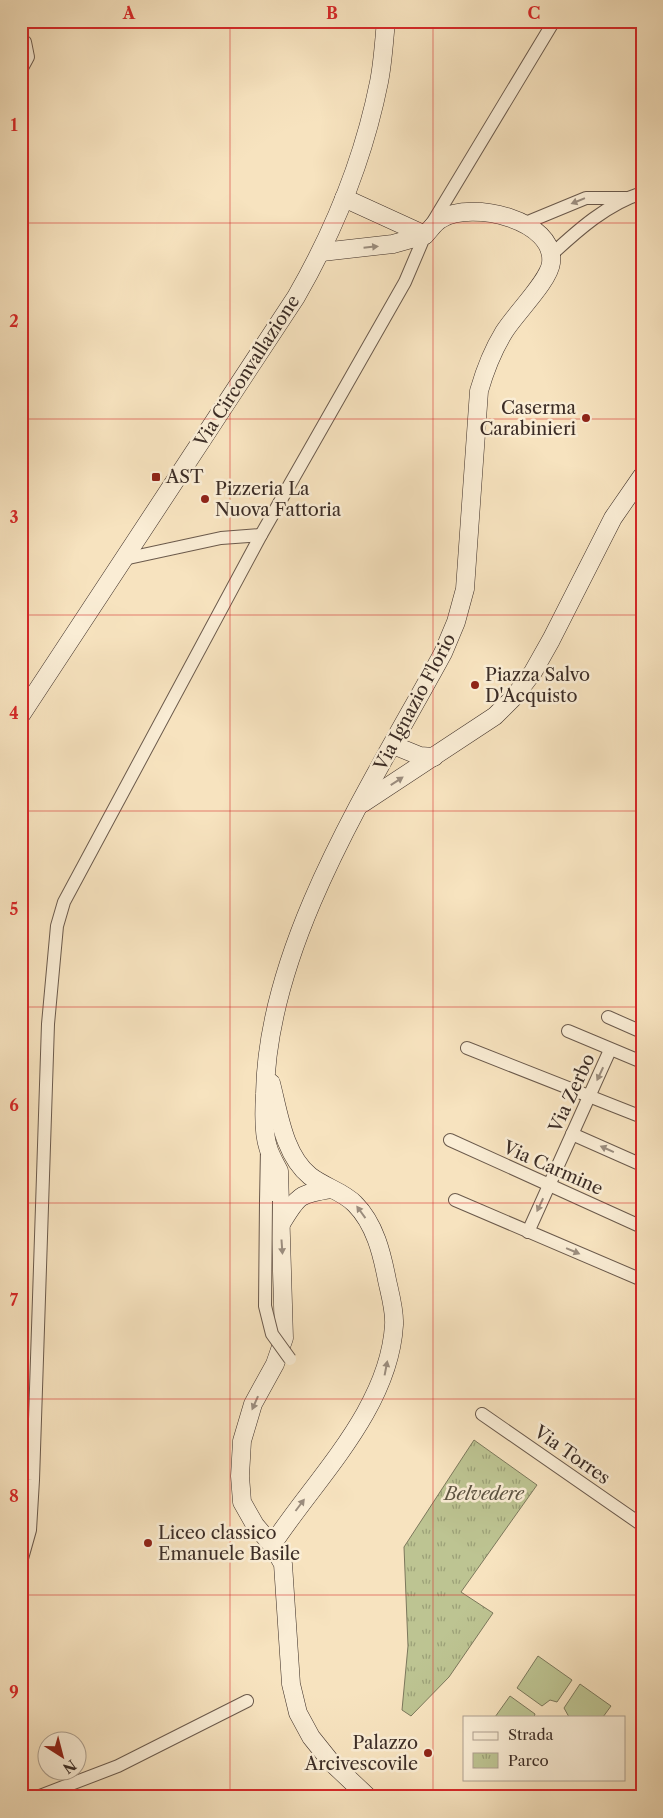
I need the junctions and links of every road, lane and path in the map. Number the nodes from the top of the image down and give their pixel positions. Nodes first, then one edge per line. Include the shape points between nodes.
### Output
1 (554, 21) edge
2 (383, 25) edge
3 (21, 41) edge
4 (21, 70) edge
5 (642, 170) edge
6 (642, 177) edge
7 (642, 193) edge
8 (344, 198) junction
9 (626, 198) junction
10 (523, 224) junction
11 (425, 235) junction
12 (322, 252) junction
13 (551, 255) junction
14 (642, 476) edge
15 (261, 535) junction
16 (124, 559) junction
17 (21, 715) edge
18 (393, 745) junction
19 (434, 757) junction
20 (360, 805) junction
21 (608, 1017) dead end
22 (568, 1031) dead end
23 (642, 1032) edge
24 (467, 1048) dead end
25 (610, 1050) junction
26 (265, 1061) junction
27 (642, 1062) edge
28 (589, 1097) junction
29 (642, 1117) edge
30 (572, 1134) junction
31 (450, 1140) dead end
32 (267, 1146) junction
33 (642, 1165) edge
34 (550, 1185) junction
35 (331, 1188) junction
36 (455, 1200) dead end
37 (280, 1224) junction
38 (642, 1227) edge
39 (528, 1232) junction
40 (642, 1280) edge
41 (290, 1359) dead end
42 (482, 1414) dead end
43 (642, 1525) edge
44 (272, 1545) junction
45 (21, 1562) edge
46 (246, 1701) dead end
47 (37, 1797) edge
48 (368, 1797) edge

1 - 11 street
2 - 8 street, Via Circonvallazione via 379,81 366,134
3 - 4 street via 28,57
5 - 6 street
7 - 9 street
8 - 11 street
8 - 12 street, Via Circonvallazione
9 -> 10 street via 586,198
9 - 13 street via 580,228
10 - 11 street via 491,212 463,212 440,219
10 - 13 street via 542,238
12 -> 11 street via 393,244
11 - 15 street via 405,282
12 - 16 street, Via Circonvallazione via 296,297
13 - 18 street, Via Ignazio Florio via 543,280 504,331 485,370 476,417 465,589 443,653
14 - 19 street via 613,518 533,672 495,716
15 - 16 street via 221,538
15 - 45 street via 64,902 57,926 48,1024 33,1480 30,1530
16 - 17 street, Via Circonvallazione
18 - 19 street via 420,756
18 - 20 street, Via Ignazio Florio
20 -> 19 street
20 - 26 street, Via Ignazio Florio via 334,853 301,927 271,1026
21 - 23 street
22 - 25 street
24 - 28 street
25 - 27 street
25 -> 28 street, Via Zerbo
26 - 32 street, Via Ignazio Florio
26 - 35 street, Via Ignazio Florio via 284,1132 299,1165
28 - 29 street
28 - 30 street, Via Zerbo
33 -> 30 street
30 - 34 street, Via Zerbo
31 - 34 street, Via Carmine
32 - 37 street, Via Ignazio Florio via 279,1171
32 - 41 street, bridge via 265,1306 272,1334
34 - 38 street, Via Carmine
34 -> 39 street, Via Zerbo
35 - 37 street via 306,1193 292,1204
44 -> 35 street, Via Ignazio Florio via 344,1446 366,1410 384,1376 394,1324 383,1257 370,1224 355,1203
36 - 39 street
37 -> 44 street, Via Ignazio Florio via 284,1338 275,1364 253,1404 242,1441 240,1476 242,1502
39 -> 40 street
42 - 43 street, Via Torres
44 - 48 street via 283,1564 290,1684 298,1713 330,1762
46 - 47 street via 118,1766

